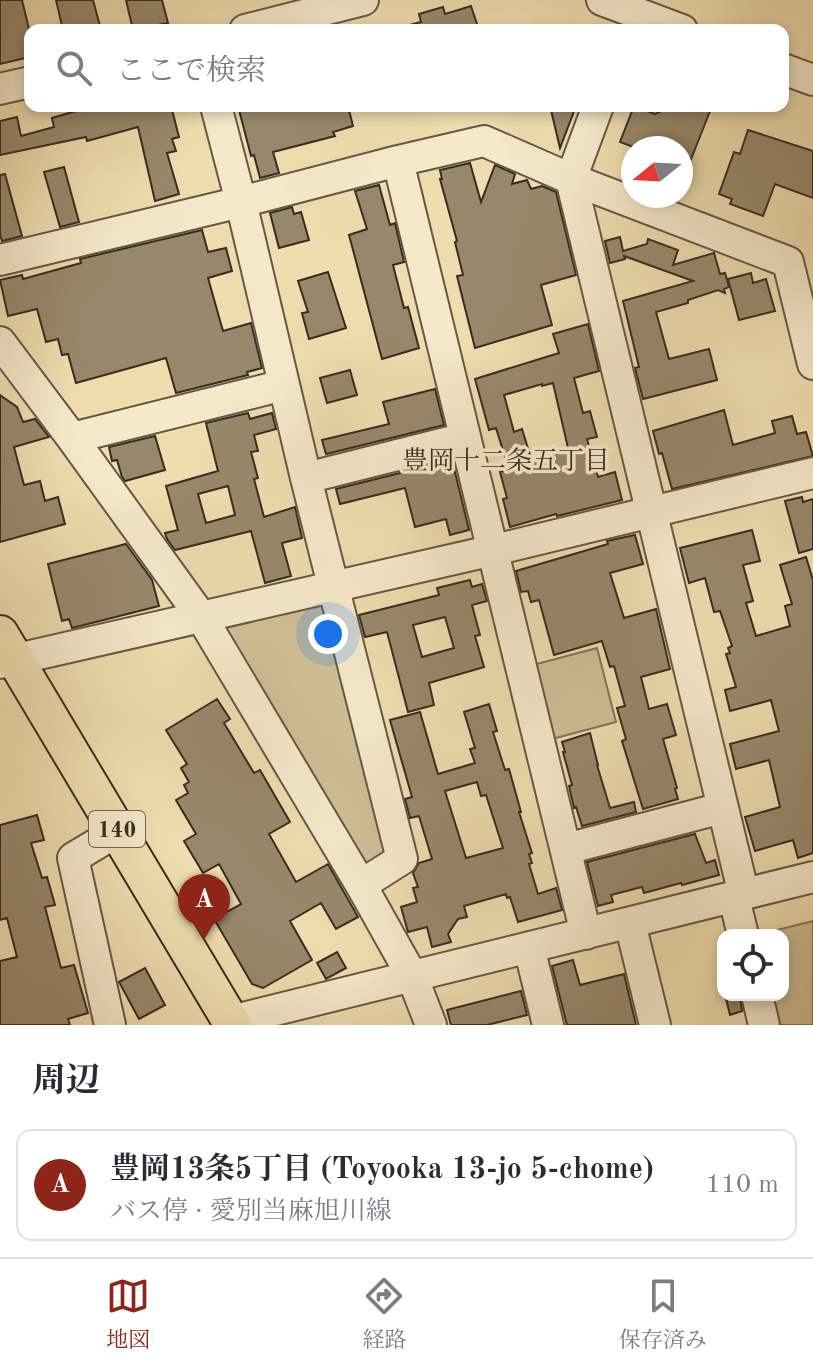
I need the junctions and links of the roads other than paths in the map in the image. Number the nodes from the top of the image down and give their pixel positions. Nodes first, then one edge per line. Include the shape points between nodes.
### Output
1 (363, 0) edge
2 (602, 0) edge
3 (630, 21) edge
4 (269, 24) edge
5 (789, 71) edge
6 (813, 80) edge
7 (24, 83) edge
8 (0, 89) edge
9 (218, 112) edge
10 (596, 112) edge
11 (398, 161) junction
12 (571, 179) junction
13 (241, 202) junction
14 (0, 260) edge
15 (0, 342) edge
16 (813, 364) edge
17 (284, 385) junction
18 (72, 438) junction
19 (465, 438) junction
20 (813, 473) edge
21 (306, 478) junction
22 (652, 512) junction
23 (494, 550) junction
24 (333, 588) junction
25 (202, 618) junction
26 (5, 652) edge
27 (722, 808) junction
28 (118, 831) junction
29 (566, 849) junction
30 (813, 877) edge
31 (361, 885) junction
32 (739, 896) junction
33 (630, 923) junction
34 (742, 929) edge
35 (586, 934) junction
36 (529, 947) junction
37 (412, 976) junction
38 (758, 1001) edge
39 (232, 1023) edge
40 (110, 1025) edge
41 (431, 1025) edge
42 (548, 1025) edge
43 (655, 1025) edge
44 (764, 1025) edge

1 - 4 street
2 - 3 street
5 - 6 street
7 - 8 street
9 - 13 street
10 - 12 street
11 - 12 street via 484,141
11 - 13 street
11 - 19 street
12 - 16 street via 788,262
12 - 22 street
13 - 14 street
13 - 17 street
15 - 18 street
17 - 18 street
17 - 21 street
18 - 25 street
19 - 21 street
19 - 23 street
20 - 22 street
21 - 24 street
22 - 23 street
22 - 27 street
23 - 24 street
23 - 29 street
24 - 25 street
24 - 31 street via 402,859
25 - 26 street
25 - 31 street
26 - 28 main road, 140
27 - 29 street
27 - 32 street
28 - 39 main road, 140
28 - 40 street via 73,858
29 - 35 street
30 - 32 street
31 - 37 street
32 - 33 street
32 - 34 street
33 - 35 street
33 - 43 street
35 - 36 street
36 - 37 street
36 - 42 street
37 - 39 street
37 - 41 street
38 - 44 street

